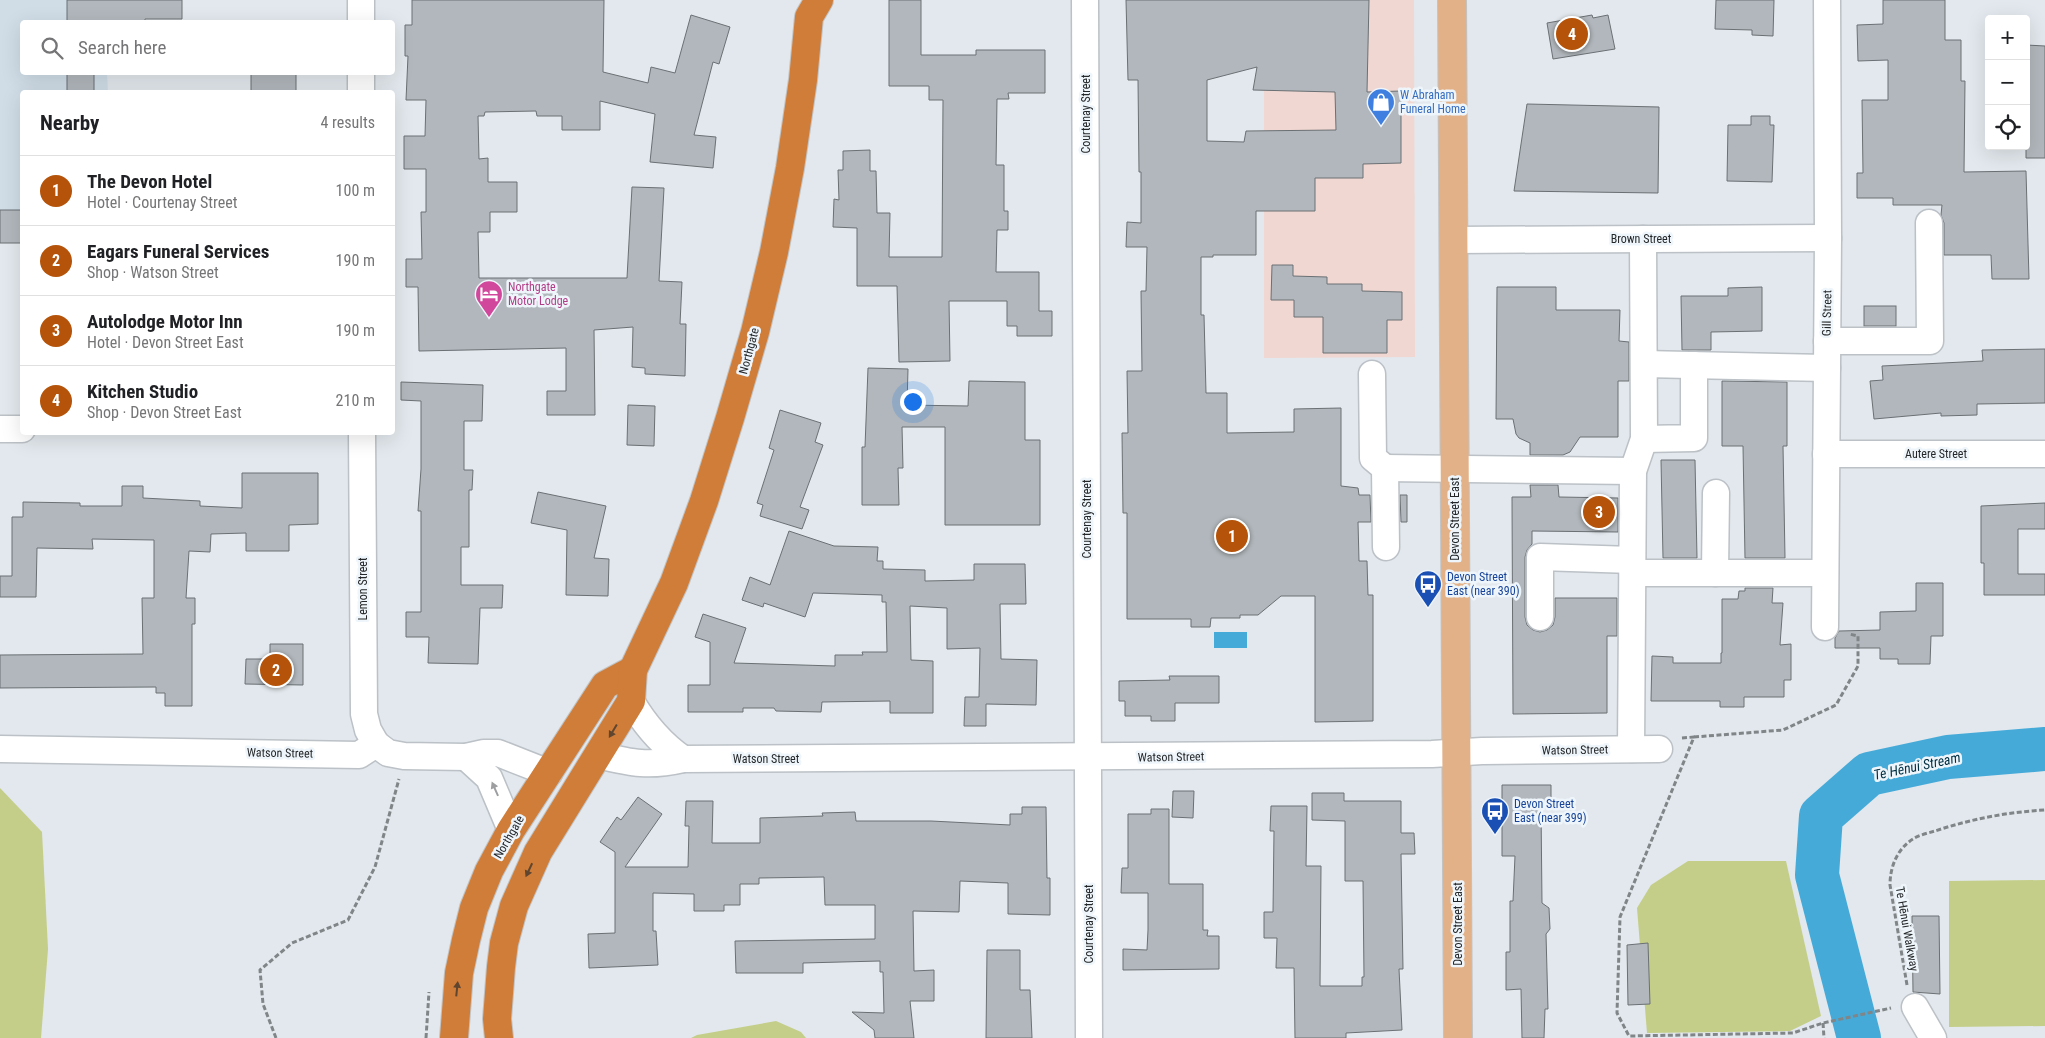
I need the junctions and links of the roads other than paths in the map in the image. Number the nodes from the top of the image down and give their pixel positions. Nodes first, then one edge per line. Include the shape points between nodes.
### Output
1 (361, 0) edge
2 (1085, 0) edge
3 (1452, 0) edge
4 (1827, 0) edge
5 (810, 6) edge
6 (361, 20) edge
7 (361, 75) edge
8 (361, 90) edge
9 (1929, 223) dead end
10 (1828, 238) junction
11 (1643, 239) junction
12 (1454, 240) junction
13 (1827, 341) junction
14 (1644, 364) junction
15 (1694, 365) junction
16 (1827, 368) junction
17 (1372, 374) dead end
18 (0, 429) edge
19 (20, 429) edge
20 (362, 435) edge
21 (1644, 439) junction
22 (1826, 454) junction
23 (2045, 454) edge
24 (1385, 468) junction
25 (1455, 470) junction
26 (1633, 471) junction
27 (1716, 492) dead end
28 (1386, 547) dead end
29 (1632, 566) junction
30 (1715, 573) junction
31 (1825, 573) junction
32 (1540, 617) dead end
33 (1824, 627) road end
34 (633, 670) junction
35 (631, 701) junction
36 (376, 744) junction
37 (0, 749) edge
38 (1631, 749) junction
39 (1659, 749) road end
40 (1457, 753) junction
41 (598, 755) junction
42 (466, 757) junction
43 (1088, 757) junction
44 (682, 759) junction
45 (549, 773) junction
46 (511, 830) junction
47 (1906, 1002) road end
48 (454, 1038) edge
49 (499, 1038) edge
50 (1089, 1038) edge
51 (1458, 1038) edge
52 (1933, 1038) edge

1 - 6 street
2 - 43 street, Courtenay Street
3 - 12 main road, Devon Street East
4 - 10 street, Gill Street
5 - 34 highway, Northgate via 790,168 755,332 704,501 674,583
7 - 8 street
9 - 13 street via 1930,341
10 - 11 street, Brown Street
10 - 13 street, Gill Street
11 - 12 street, Brown Street
11 - 14 street
12 - 25 main road, Devon Street East
13 - 16 street, Gill Street
14 - 15 street
14 - 21 street
15 - 16 street
15 - 21 street via 1694,438
16 - 22 street, Gill Street
17 - 24 street via 1373,458
18 - 19 street
20 - 36 street, Lemon Street via 364,714
21 - 26 street
22 - 23 street, Autere Street
22 - 31 street, Gill Street
24 - 25 street
24 - 28 street
25 - 26 street
25 - 40 main road, Devon Street East
26 - 29 street
27 - 30 street
29 - 30 street
29 - 32 street via 1540,557
29 - 38 street
30 - 31 street
31 - 33 street, Gill Street
34 - 35 highway, Northgate
34 - 45 highway, Northgate via 605,686
35 -> 41 highway, Northgate
35 - 44 street via 650,730
36 - 37 street, Watson Street via 359,755
36 - 42 street via 388,752 404,756
38 - 39 street, Watson Street
38 - 40 street, Watson Street
40 - 43 street, Watson Street
40 - 51 main road, Devon Street East
41 - 44 street, Watson Street via 642,764
41 -> 49 highway, Northgate via 538,852 514,906 500,966
42 - 45 street via 498,753
46 -> 42 street via 489,778
43 - 44 street, Watson Street
43 - 50 street, Courtenay Street
45 - 46 highway, Northgate
48 -> 46 highway, Northgate via 459,973 470,925 489,872
47 - 52 street

